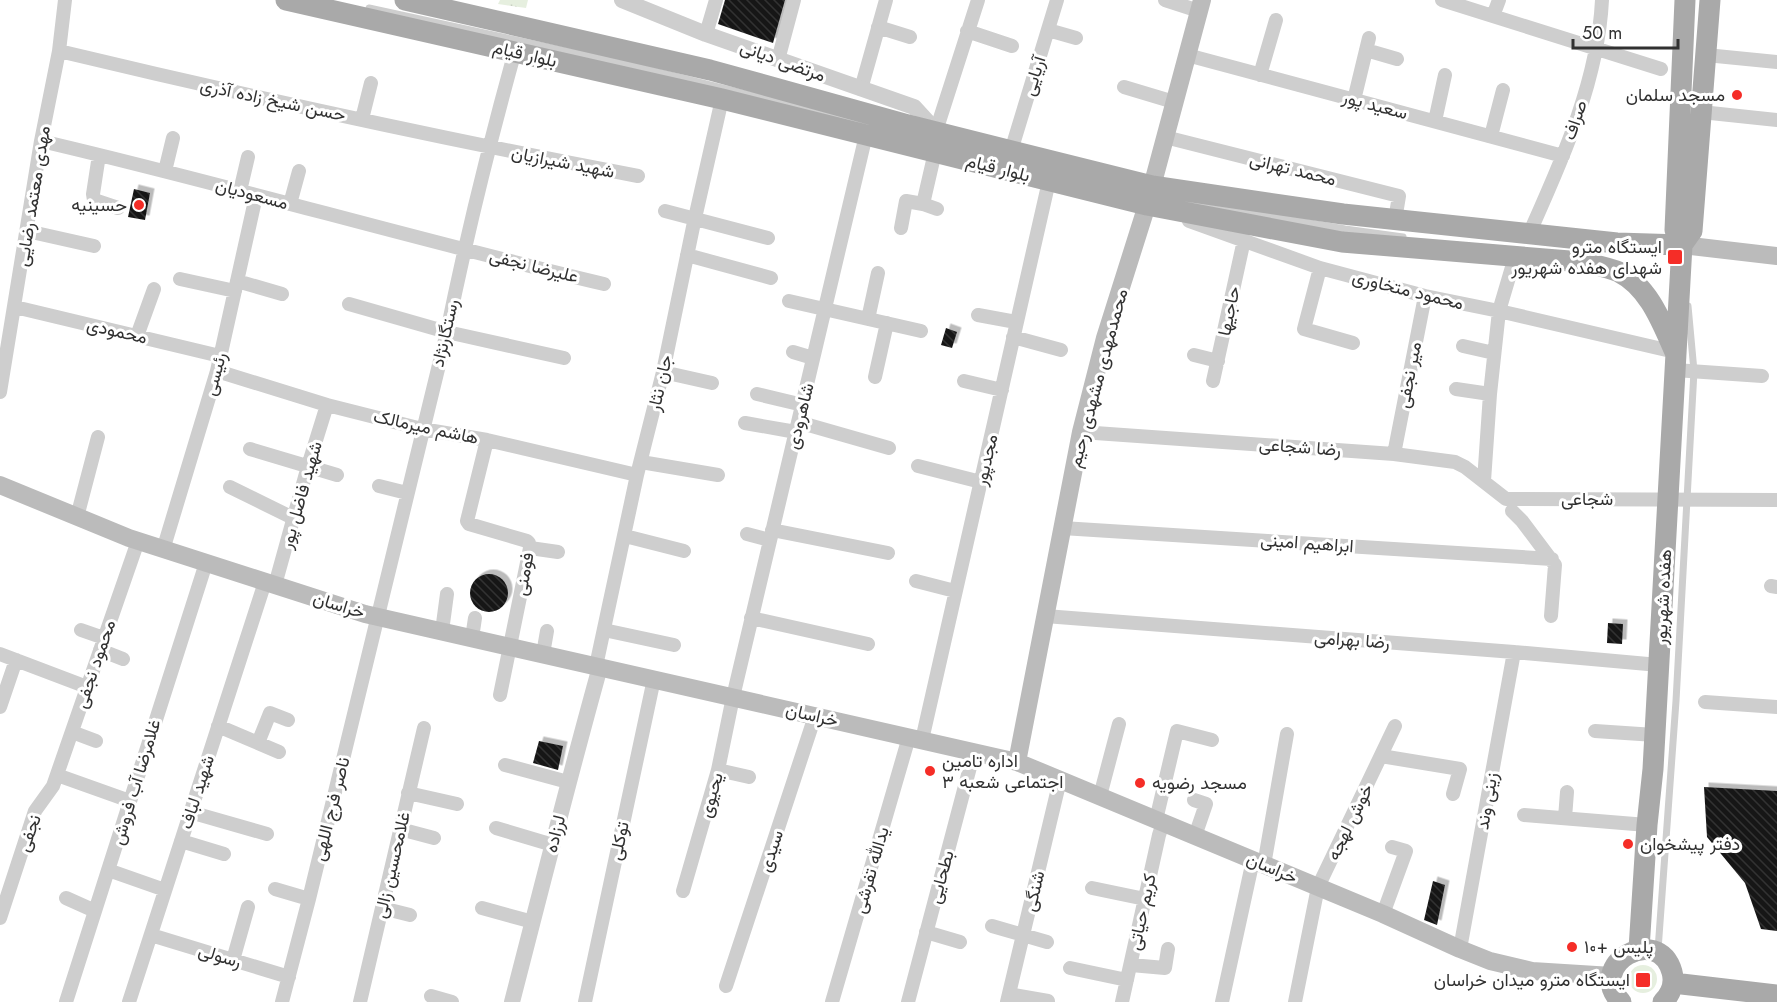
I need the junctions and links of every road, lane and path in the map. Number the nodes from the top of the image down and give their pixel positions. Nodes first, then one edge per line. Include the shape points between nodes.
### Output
1 (65, 0) edge
2 (286, 0) edge
3 (405, 0) edge
4 (622, 0) edge
5 (716, 0) edge
6 (794, 0) edge
7 (886, 0) edge
8 (978, 0) edge
9 (1057, 0) edge
10 (1165, 0) edge
11 (1444, 0) edge
12 (1499, 0) edge
13 (1602, 0) edge
14 (1685, 0) edge
15 (1710, 0) edge
16 (1200, 6) edge
17 (366, 8) dead end
18 (1493, 16) junction
19 (1276, 20) dead end
20 (878, 27) junction
21 (1048, 30) junction
22 (968, 31) junction
23 (706, 34) junction
24 (910, 37) dead end
25 (1076, 38) dead end
26 (1012, 46) dead end
27 (1596, 49) junction
28 (59, 51) junction
29 (515, 51) junction
30 (1187, 55) junction
31 (1706, 55) junction
32 (1397, 59) dead end
33 (778, 60) junction
34 (1777, 62) edge
35 (1661, 69) dead end
36 (1260, 75) junction
37 (1445, 75) dead end
38 (371, 83) dead end
39 (1124, 87) dead end
40 (861, 89) junction
41 (1503, 90) dead end
42 (722, 99) junction
43 (1354, 100) junction
44 (1174, 102) junction
45 (1701, 112) junction
46 (363, 119) junction
47 (1777, 120) edge
48 (1435, 121) junction
49 (870, 130) junction
50 (1491, 136) junction
51 (1165, 137) junction
52 (173, 138) dead end
53 (41, 141) junction
54 (935, 142) junction
55 (488, 148) junction
56 (1011, 151) junction
57 (99, 155) junction
58 (1563, 156) junction
59 (248, 157) dead end
60 (165, 171) junction
61 (299, 171) dead end
62 (639, 176) dead end
63 (1049, 181) junction
64 (240, 191) junction
65 (1149, 195) junction
66 (256, 196) junction
67 (1184, 201) dead end
68 (290, 204) junction
69 (923, 204) junction
70 (118, 208) dead end
71 (938, 209) dead end
72 (665, 211) dead end
73 (695, 218) junction
74 (1395, 220) junction
75 (902, 228) dead end
76 (27, 231) junction
77 (1529, 234) junction
78 (768, 238) dead end
79 (1416, 239) dead end
80 (1244, 240) junction
81 (1440, 242) dead end
82 (1682, 245) junction
83 (94, 246) dead end
84 (463, 248) junction
85 (687, 255) junction
86 (1777, 256) edge
87 (1515, 257) junction
88 (1582, 262) junction
89 (1320, 268) junction
90 (878, 273) dead end
91 (771, 278) dead end
92 (180, 279) dead end
93 (604, 284) dead end
94 (236, 286) junction
95 (154, 288) dead end
96 (282, 294) dead end
97 (1425, 296) junction
98 (789, 301) dead end
99 (350, 304) dead end
100 (15, 307) junction
101 (825, 309) junction
102 (1499, 311) junction
103 (978, 315) dead end
104 (868, 319) junction
105 (1017, 322) junction
106 (887, 323) junction
107 (921, 331) dead end
108 (447, 332) junction
109 (137, 336) junction
110 (1013, 337) junction
111 (1353, 343) dead end
112 (1463, 346) dead end
113 (1061, 350) dead end
114 (793, 352) dead end
115 (1494, 352) junction
116 (1194, 355) dead end
117 (220, 356) junction
118 (3, 357) edge
119 (564, 358) dead end
120 (813, 358) junction
121 (1218, 361) junction
122 (1682, 364) junction
123 (217, 371) junction
124 (663, 372) junction
125 (1762, 376) dead end
126 (875, 377) dead end
127 (964, 381) dead end
128 (1214, 381) dead end
129 (712, 383) dead end
130 (1456, 389) dead end
131 (1002, 390) junction
132 (0, 392) edge
133 (757, 394) dead end
134 (1490, 394) junction
135 (327, 405) junction
136 (803, 405) junction
137 (746, 423) dead end
138 (797, 427) junction
139 (422, 429) junction
140 (1081, 432) junction
141 (98, 437) dead end
142 (487, 440) junction
143 (889, 448) dead end
144 (250, 449) dead end
145 (1394, 454) junction
146 (641, 462) junction
147 (308, 466) junction
148 (918, 466) dead end
149 (337, 476) dead end
150 (637, 476) junction
151 (718, 476) dead end
152 (1484, 481) junction
153 (981, 482) junction
154 (0, 485) edge
155 (379, 486) dead end
156 (230, 487) dead end
157 (407, 493) junction
158 (1678, 499) junction
159 (1777, 500) edge
160 (1509, 505) junction
161 (77, 517) junction
162 (293, 518) junction
163 (1062, 528) junction
164 (747, 534) dead end
165 (771, 535) junction
166 (624, 536) junction
167 (138, 541) junction
168 (530, 548) junction
169 (163, 550) junction
170 (684, 551) dead end
171 (558, 552) dead end
172 (888, 553) dead end
173 (1552, 559) junction
174 (207, 563) junction
175 (916, 580) dead end
176 (270, 583) junction
177 (955, 591) junction
178 (447, 594) dead end
179 (378, 616) junction
180 (1045, 616) junction
181 (1551, 616) dead end
182 (475, 618) dead end
183 (751, 618) junction
184 (81, 630) dead end
185 (604, 630) junction
186 (442, 631) junction
187 (547, 631) dead end
188 (472, 638) junction
189 (102, 644) junction
190 (868, 644) dead end
191 (674, 645) dead end
192 (510, 647) junction
193 (1514, 652) junction
194 (0, 654) edge
195 (543, 654) junction
196 (123, 659) dead end
197 (16, 660) junction
198 (1659, 664) junction
199 (598, 667) junction
200 (654, 679) junction
201 (87, 687) junction
202 (500, 694) dead end
203 (733, 697) junction
204 (1705, 702) dead end
205 (0, 707) edge
206 (1777, 707) edge
207 (815, 716) junction
208 (288, 720) dead end
209 (1119, 724) dead end
210 (218, 726) junction
211 (1395, 726) dead end
212 (424, 728) dead end
213 (1596, 731) dead end
214 (72, 732) junction
215 (1287, 734) dead end
216 (1655, 735) junction
217 (915, 739) junction
218 (1212, 740) dead end
219 (96, 741) dead end
220 (258, 743) junction
221 (279, 752) dead end
222 (974, 752) junction
223 (1381, 756) junction
224 (1017, 762) junction
225 (505, 765) dead end
226 (718, 770) junction
227 (748, 777) dead end
228 (1060, 780) junction
229 (55, 781) junction
230 (568, 783) junction
231 (1567, 792) dead end
232 (408, 793) junction
233 (1453, 794) dead end
234 (1100, 796) junction
235 (130, 801) junction
236 (457, 804) dead end
237 (1205, 804) dead end
238 (190, 812) junction
239 (1524, 815) dead end
240 (1565, 818) junction
241 (1159, 821) junction
242 (1647, 825) junction
243 (496, 828) dead end
244 (400, 829) junction
245 (267, 834) dead end
246 (1195, 836) junction
247 (434, 838) dead end
248 (181, 841) junction
249 (553, 845) junction
250 (1392, 847) dead end
251 (224, 854) dead end
252 (1258, 862) junction
253 (108, 870) junction
254 (1318, 887) junction
255 (1092, 888) dead end
256 (275, 889) dead end
257 (165, 890) junction
258 (683, 891) dead end
259 (66, 898) dead end
260 (309, 899) junction
261 (1145, 899) junction
262 (248, 907) dead end
263 (382, 908) junction
264 (483, 908) dead end
265 (95, 911) junction
266 (1383, 914) junction
267 (410, 915) dead end
268 (0, 918) edge
269 (533, 922) junction
270 (992, 926) dead end
271 (926, 932) junction
272 (1023, 934) junction
273 (151, 935) junction
274 (960, 942) dead end
275 (1047, 942) dead end
276 (1168, 949) dead end
277 (1460, 949) junction
278 (1648, 951) junction
279 (233, 960) junction
280 (1131, 965) junction
281 (1070, 968) dead end
282 (1612, 975) junction
283 (289, 977) junction
284 (1673, 979) junction
285 (1127, 980) junction
286 (726, 986) dead end
287 (1777, 989) edge
288 (1777, 995) edge
289 (431, 996) dead end
290 (1008, 998) edge
291 (1048, 1001) edge
292 (66, 1002) edge
293 (129, 1002) edge
294 (282, 1002) edge
295 (360, 1002) edge
296 (452, 1002) edge
297 (512, 1002) edge
298 (585, 1002) edge
299 (832, 1002) edge
300 (908, 1002) edge
301 (1122, 1002) edge
302 (1222, 1002) edge
303 (1295, 1002) edge
304 (1622, 1002) edge
305 (1664, 1002) edge

1 - 28 street, مهدی معتمد رضایی
2 - 29 main road, بلوار قیام
3 - 54 main road, بلوار قیام via 710,70
4 - 23 street, مرتضی دیانی
5 - 23 street
6 - 33 street
7 - 20 street
8 - 22 street
9 - 21 street, آریایی
10 - 16 street
11 - 18 street
12 - 18 street
13 - 27 street, صراف
14 - 82 main road, هفده شهریور via 1675,230
15 - 31 main road, هفده شهریور
16 - 30 main road, محمدمهدی مشهدی رحیم
17 - 49 lane via 622,63
18 - 27 street
19 - 36 street
20 - 24 street
20 - 40 street
21 - 25 street
21 - 56 street, آریایی
22 - 26 street
22 - 54 street
23 - 33 street, مرتضی دیانی
27 - 35 street
27 - 58 street, صراف
28 - 46 street, حسن شیخ زاده آذری
28 - 53 street, مهدی معتمد رضایی
29 - 42 main road, بلوار قیام
29 - 55 street, رستگارنژاد
30 - 36 street, سعید پور
30 - 44 main road, محمدمهدی مشهدی رحیم
31 - 34 street
31 - 45 main road, هفده شهریور
32 - 43 street via 1367,44
33 - 40 street, مرتضی دیانی
36 - 43 street, سعید پور
37 - 48 street
38 - 46 street
39 - 44 street
40 - 54 street, مرتضی دیانی via 914,107
41 - 50 street
42 - 49 main road, بلوار قیام
42 - 73 street, جان نثار
43 - 48 street, سعید پور
44 - 51 main road, محمدمهدی مشهدی رحیم
45 - 47 street
45 - 82 main road, هفده شهریور via 1692,231
46 - 55 street, حسن شیخ زاده آذری
48 - 50 street, سعید پور
49 - 54 main road, بلوار قیام
49 - 101 street, شاهرودی
50 - 58 street, سعید پور
51 - 65 main road, محمدمهدی مشهدی رحیم
51 - 74 street, محمد تهرانی via 1399,196
52 - 60 street
53 - 57 street, مسعودیان
53 - 76 street, مهدی معتمد رضایی
54 - 56 main road, بلوار قیام
54 - 63 main road, بلوار قیام
54 - 69 street
55 - 62 street, شهید شیرازیان
55 - 84 street, رستگارنژاد
56 - 65 main road, بلوار قیام
57 - 60 street, مسعودیان
57 - 70 street via 94,200
58 - 77 street, صراف
59 - 64 street
60 - 64 street, مسعودیان
61 - 68 street
63 - 65 main road, بلوار قیام
63 - 105 street, مجدپور
64 - 66 street, مسعودیان
65 - 74 main road, بلوار قیام
65 - 80 street, محمود متخاوری
65 - 87 main road, بلوار قیام via 1342,242
65 - 140 main road, محمدمهدی مشهدی رحیم
66 - 68 street, مسعودیان
66 - 94 street, رئیسی
67 - 79 lane
68 - 84 street, مسعودیان
69 - 71 street
69 - 75 street via 906,201
72 - 73 street
73 - 78 street
73 - 85 street, جان نثار
74 - 77 main road, بلوار قیام
76 - 83 street
76 - 100 street, مهدی معتمد رضایی
77 - 82 main road, بلوار قیام
80 - 89 street, محمود متخاوری
80 - 121 street, حاجیها
81 - 88 lane
82 - 86 main road
82 - 122 main road, هفده شهریور
84 - 93 street, علیرضا نجفی
84 - 108 street, رستگارنژاد
85 - 91 street
85 - 124 street, جان نثار
87 - 88 main road, بلوار قیام
87 - 102 street
88 - 122 main road, بلوار قیام via 1616,271 1639,286
89 - 97 street, محمود متخاوری
89 - 111 street via 1304,329
90 - 104 street
92 - 94 street
94 - 96 street
94 - 117 street, رئیسی
95 - 109 street
97 - 102 street, محمود متخاوری
97 - 145 street, میر نجفی
98 - 101 street
99 - 108 street
100 - 109 street, محمودی
100 - 118 street, مهدی معتمد رضایی
101 - 104 street
101 - 120 street, شاهرودی
102 - 115 street
102 - 122 street, محمود متخاوری
103 - 105 street
104 - 106 street
105 - 110 street, مجدپور
106 - 107 street
106 - 126 street
108 - 119 street
108 - 139 street, رستگارنژاد
109 - 117 street, محمودی
110 - 113 street
110 - 131 street, مجدپور
112 - 115 street
114 - 120 street
115 - 134 street
116 - 121 street
117 - 123 street, رئیسی
118 - 132 street, مهدی معتمد رضایی
120 - 136 street, شاهرودی
121 - 128 street, حاجیها
122 - 125 street, محمود متخاوری
122 - 158 main road, هفده شهریور
123 - 135 street, هاشم میرمالک
123 - 169 street, رئیسی
124 - 129 street
124 - 146 street, جان نثار
127 - 131 street
130 - 134 street
131 - 153 street, مجدپور
133 - 136 street
134 - 152 street
135 - 139 street, هاشم میرمالک
135 - 147 street, شهید فاضل پور
136 - 138 street, شاهرودی
137 - 138 street
138 - 143 street
138 - 165 street, شاهرودی
139 - 142 street, هاشم میرمالک
139 - 157 street, رستگارنژاد
140 - 145 street, رضا شجاعی
140 - 163 main road, محمدمهدی مشهدی رحیم
141 - 161 street
142 - 150 street, هاشم میرمالک
142 - 168 street, فومنی via 467,521 527,541
144 - 147 street
145 - 152 street, رضا شجاعی via 1455,462
146 - 150 street, جان نثار
146 - 151 street
147 - 149 street
147 - 162 street, شهید فاضل پور
148 - 153 street
150 - 166 street, جان نثار
152 - 160 street, رضا شجاعی
153 - 177 street, مجدپور
154 - 161 main road, خراسان
155 - 157 street
156 - 162 street
157 - 179 street, رستگارنژاد
158 - 159 street, شجاعی
158 - 160 street, شجاعی
158 - 198 main road, هفده شهریور
158 - 278 lane via 1675,713
160 - 173 street, رضا شجاعی
161 - 167 main road, خراسان
162 - 176 street, شهید فاضل پور
163 - 173 street, ابراهیم امینی
163 - 180 main road, محمدمهدی مشهدی رحیم
164 - 165 street
165 - 172 street
165 - 183 street, شاهرودی
166 - 170 street
166 - 185 street, جان نثار
167 - 169 main road, خراسان
167 - 189 street, محمود نجفی
168 - 171 street
168 - 192 street, فومنی
169 - 174 main road, خراسان
173 - 181 street via 1556,565
174 - 176 main road, خراسان
174 - 235 street, غلامرضا آب فروش
175 - 177 street
176 - 179 main road, خراسان
176 - 210 street, شهید لباف
177 - 217 street, مجدپور
178 - 186 street
179 - 186 main road, خراسان
179 - 260 street, ناصر فرج اللهی
180 - 193 street, رضا بهرامی
180 - 224 main road, محمدمهدی مشهدی رحیم
182 - 188 street
183 - 190 street
183 - 203 street, شاهرودی
184 - 189 street
185 - 191 street
185 - 199 street, جان نثار
186 - 188 main road, خراسان
187 - 195 street
188 - 192 main road, خراسان
189 - 196 street
189 - 201 street, محمود نجفی
192 - 195 main road, خراسان
192 - 202 street, فومنی
193 - 198 street, رضا بهرامی
193 - 277 street, زینی وند
194 - 197 street
195 - 199 main road, خراسان
197 - 201 street
197 - 205 street
198 - 216 main road, هفده شهریور
199 - 200 main road, خراسان
199 - 230 street, لرزاده
200 - 203 main road, خراسان
200 - 298 street, توکلی
201 - 214 street, محمود نجفی
203 - 207 main road, خراسان
203 - 226 street, یحیوی
204 - 206 street
207 - 217 main road, خراسان
207 - 286 street, سیدی
208 - 220 street via 270,713
209 - 234 street
210 - 220 street
210 - 238 street, شهید لباف
211 - 223 street, خوش لهجه
212 - 232 street, غلامحسین زالی
213 - 216 street
214 - 219 street
214 - 229 street, محمود نجفی
215 - 252 street
216 - 242 main road, هفده شهریور
217 - 222 main road, خراسان
217 - 299 street, یدالله تفرشی
218 - 241 street, کریم حیاتی via 1177,731
220 - 221 street
222 - 224 main road, خراسان
222 - 271 street, بطحایی
223 - 233 street via 1460,769
223 - 254 street, خوش لهجه
224 - 228 main road, خراسان
225 - 230 street
226 - 227 street
226 - 258 street, یحیوی
228 - 234 main road, خراسان
228 - 272 street, شنگی
229 - 235 street
229 - 268 street, نجفی via 35,811
230 - 249 street, لرزاده
231 - 240 street
232 - 236 street
232 - 244 street, غلامحسین زالی
234 - 241 main road, خراسان
235 - 253 street, غلامرضا آب فروش
237 - 246 street
238 - 245 street
238 - 248 street, شهید لباف
239 - 240 street
240 - 242 street
241 - 246 main road, خراسان
241 - 261 street, کریم حیاتی
242 - 278 main road, هفده شهریور
243 - 249 street
244 - 247 street
244 - 263 street, غلامحسین زالی
246 - 252 main road, خراسان
248 - 251 street
248 - 257 street, شهید لباف
249 - 269 street, لرزاده
250 - 266 street via 1406,851
252 - 254 main road, خراسان
252 - 302 street
253 - 257 street
253 - 265 street, غلامرضا آب فروش
254 - 266 main road, خراسان
254 - 303 street, خوش لهجه
255 - 261 street
256 - 260 street
257 - 273 street, شهید لباف
259 - 265 street
260 - 283 street, ناصر فرج اللهی
261 - 280 street, کریم حیاتی
262 - 279 street
263 - 267 street
263 - 295 street, غلامحسین زالی
264 - 269 street
265 - 292 street, غلامرضا آب فروش
266 - 277 main road, خراسان
269 - 297 street, لرزاده
270 - 272 street
271 - 274 street
271 - 300 street, بطحایی
272 - 275 street
272 - 290 street, شنگی
273 - 279 street, رسولی
273 - 293 street, شهید لباف
276 - 280 street via 1165,969
277 - 282 main road, خراسان via 1532,971
278 - 282 main road via 1629,952
278 - 284 main road via 1665,959
279 - 283 street, رسولی
280 - 285 street, کریم حیاتی
281 - 285 street
282 - 304 main road via 1614,992
283 - 294 street, ناصر فرج اللهی
284 - 287 lane
284 - 288 main road
284 - 305 main road
285 - 301 street, کریم حیاتی
289 - 296 street
290 - 291 street

